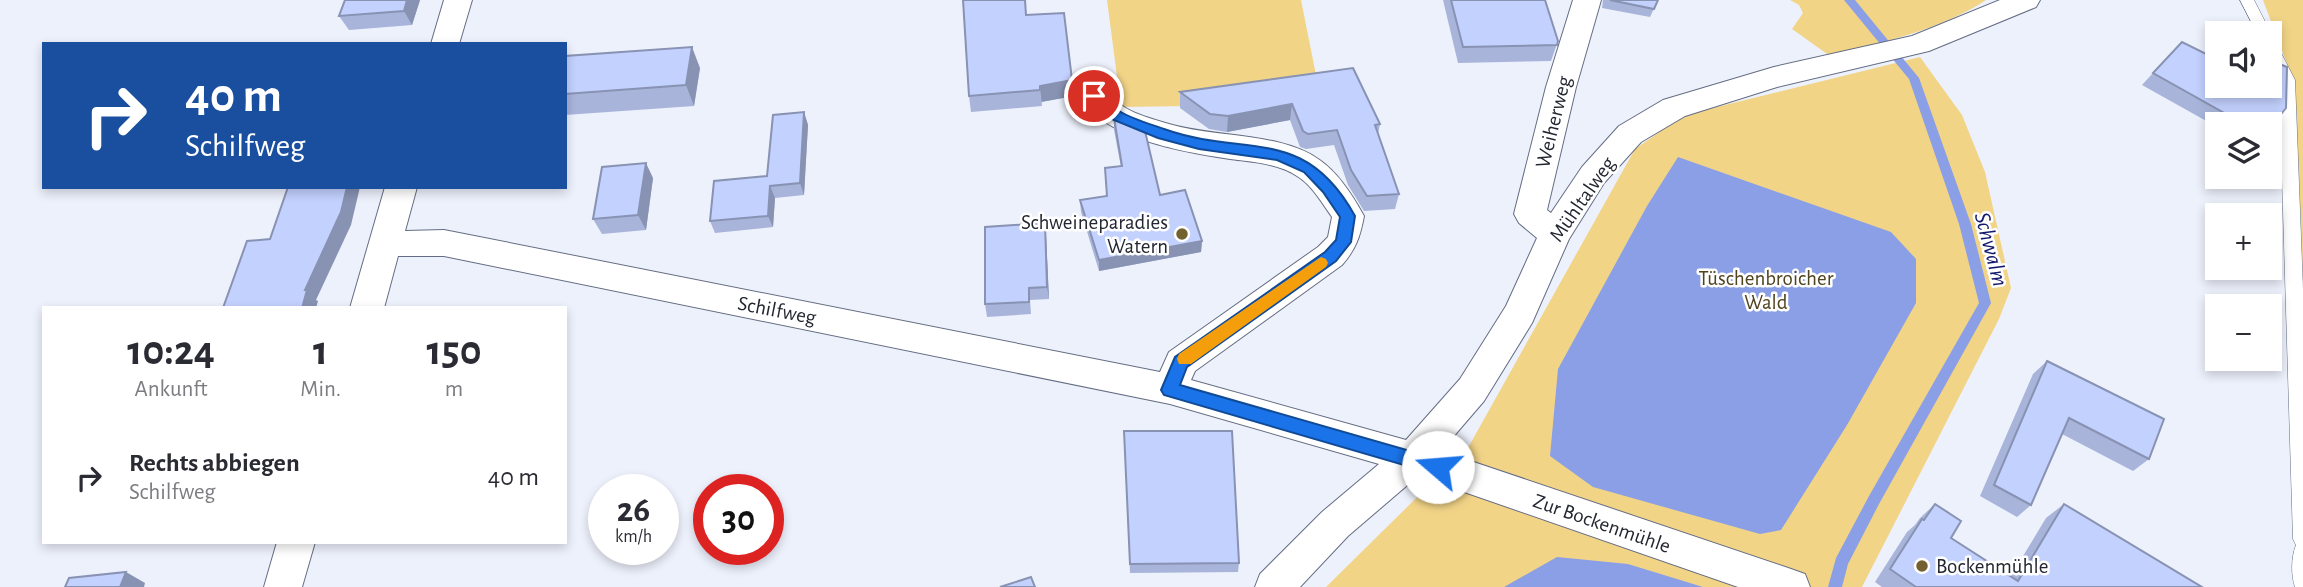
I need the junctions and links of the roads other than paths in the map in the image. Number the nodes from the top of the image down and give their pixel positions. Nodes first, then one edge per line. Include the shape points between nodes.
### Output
1 (458, 0) edge
2 (1587, 0) edge
3 (2026, 0) edge
4 (2247, 0) edge
5 (2258, 21) edge
6 (446, 42) edge
7 (2282, 70) edge
8 (1094, 96) dead end
9 (400, 189) edge
10 (1555, 234) junction
11 (384, 244) junction
12 (368, 306) edge
13 (1170, 390) junction
14 (1413, 458) junction
15 (2303, 539) edge
16 (295, 544) edge
17 (2303, 552) edge
18 (2303, 581) edge
19 (283, 587) edge
20 (1274, 587) edge
21 (1791, 587) edge

1 - 6 street
2 - 10 street, Weiherweg via 1530,214
3 - 10 street, Mühltalweg via 1919,44 1774,77 1674,108 1630,134 1593,175
4 - 5 lane
7 - 15 lane via 2287,80
8 - 13 street via 1114,115 1163,134 1279,155 1309,168 1348,216 1343,242 1330,256 1181,362
9 - 11 street
10 - 14 street, Mühltalweg via 1520,313 1472,390
11 - 12 street
11 - 13 street, Schilfweg via 444,243
13 - 14 street, Schilfweg
14 - 20 street, Mühltalweg via 1335,524
14 - 21 street, Zur Bockenmühle
16 - 19 street
17 - 18 lane

